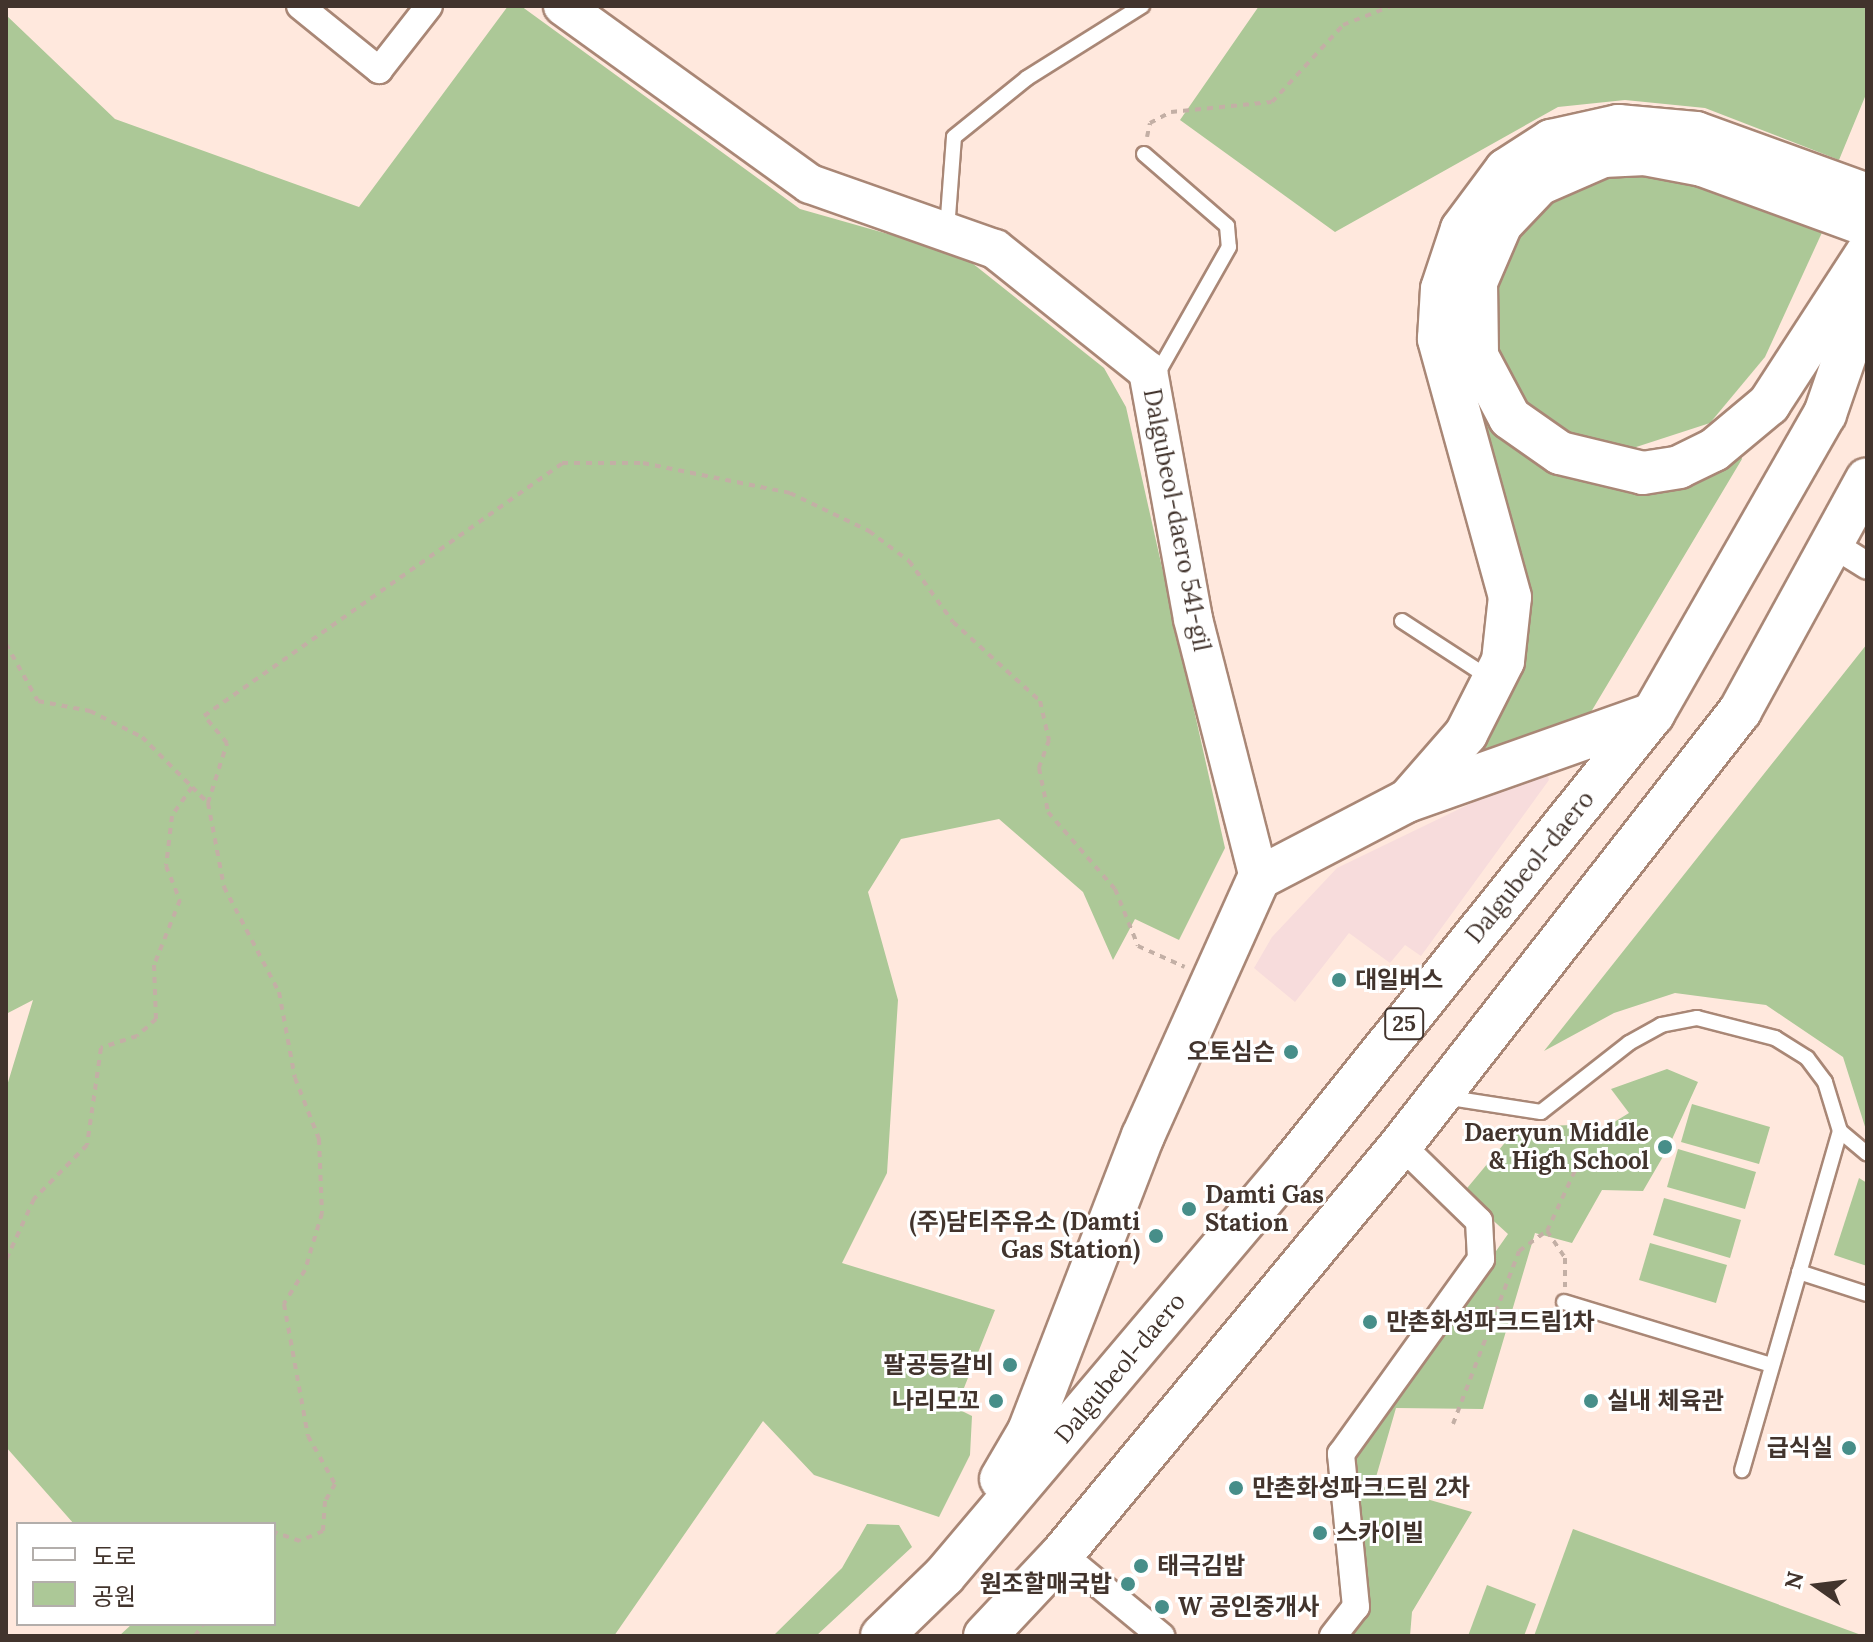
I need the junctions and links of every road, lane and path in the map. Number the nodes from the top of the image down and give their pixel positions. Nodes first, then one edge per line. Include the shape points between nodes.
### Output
1 (300, 6) edge
2 (429, 6) edge
3 (563, 6) edge
4 (1142, 6) edge
5 (1391, 6) edge
6 (1144, 154) joint
7 (1784, 178) junction
8 (1867, 195) edge
9 (1867, 225) edge
10 (947, 231) junction
11 (1867, 253) edge
12 (1867, 292) edge
13 (1151, 386) junction
14 (1867, 479) edge
15 (1853, 531) edge
16 (1402, 621) dead end
17 (6, 644) edge
18 (1495, 681) junction
19 (1653, 714) junction
20 (192, 787) junction
21 (1407, 801) junction
22 (208, 803) junction
23 (1259, 878) junction
24 (1212, 979) junction
25 (1440, 1096) junction
26 (1840, 1131) junction
27 (1591, 1136) dead end
28 (1401, 1145) junction
29 (1867, 1154) edge
30 (1547, 1231) junction
31 (6, 1260) edge
32 (1799, 1272) junction
33 (1867, 1294) edge
34 (1564, 1302) joint
35 (1772, 1365) junction
36 (1453, 1424) dead end
37 (1742, 1470) dead end
38 (276, 1533) edge
39 (1062, 1554) junction
40 (944, 1576) junction
41 (882, 1636) edge
42 (985, 1636) edge
43 (1161, 1636) edge
44 (1333, 1636) edge

1 - 2 street via 379,70
3 - 10 street, Dalgubeol-daero 541-gil via 810,184
4 - 10 lane via 1027,78 954,137
5 - 6 path via 1343,25 1272,102 1171,112 1150,123
6 - 13 lane via 1227,226 1229,247
7 - 8 main road
7 - 9 main road
7 - 11 main road via 1645,154 1603,156 1539,184 1501,224 1476,282 1477,356 1510,418 1560,453 1601,468 1643,473 1679,467 1714,450 1769,404
7 - 18 main road via 1696,133 1618,126 1551,141 1518,163 1462,229 1442,289 1439,339 1510,597
10 - 13 street, Dalgubeol-daero 541-gil via 995,249 1061,297 1148,371
12 - 19 main road, Dalgubeol-daero / 25 via 1825,414
13 - 23 street, Dalgubeol-daero 541-gil via 1193,619
14 - 15 main road
15 - 25 main road via 1740,711
16 - 18 lane
17 - 20 path via 38,701 90,711 142,737
18 - 21 main road via 1466,734
19 - 21 main road
19 - 40 main road, Dalgubeol-daero / 25 via 1289,1168
20 - 22 path
20 - 31 path via 172,816 166,866 180,900 154,965 156,1019 137,1036 101,1048 87,1145 34,1199
21 - 23 main road
22 - 24 path via 227,743 204,716 562,463 643,463 790,493 869,531 909,561 953,622 1040,701 1049,740 1039,768 1048,812 1115,889 1138,946
22 - 38 path via 224,887 279,992 295,1078 319,1139 322,1213 305,1270 284,1304 308,1436 335,1484 325,1501 323,1531 300,1541
23 - 24 main road
24 - 40 main road via 1029,1431
25 - 26 lane via 1541,1112 1629,1043 1661,1025 1697,1018 1775,1038 1807,1058 1825,1082
25 - 28 main road
26 - 29 lane
26 - 32 lane
27 - 30 path
28 - 39 main road
28 - 44 street via 1479,1221 1481,1259 1341,1454 1356,1607
30 - 34 path via 1565,1258
30 - 36 path via 1519,1251
32 - 33 lane
32 - 35 lane
34 - 35 lane
35 - 37 lane
39 - 42 main road
39 - 43 street
40 - 41 main road, Dalgubeol-daero / 25

